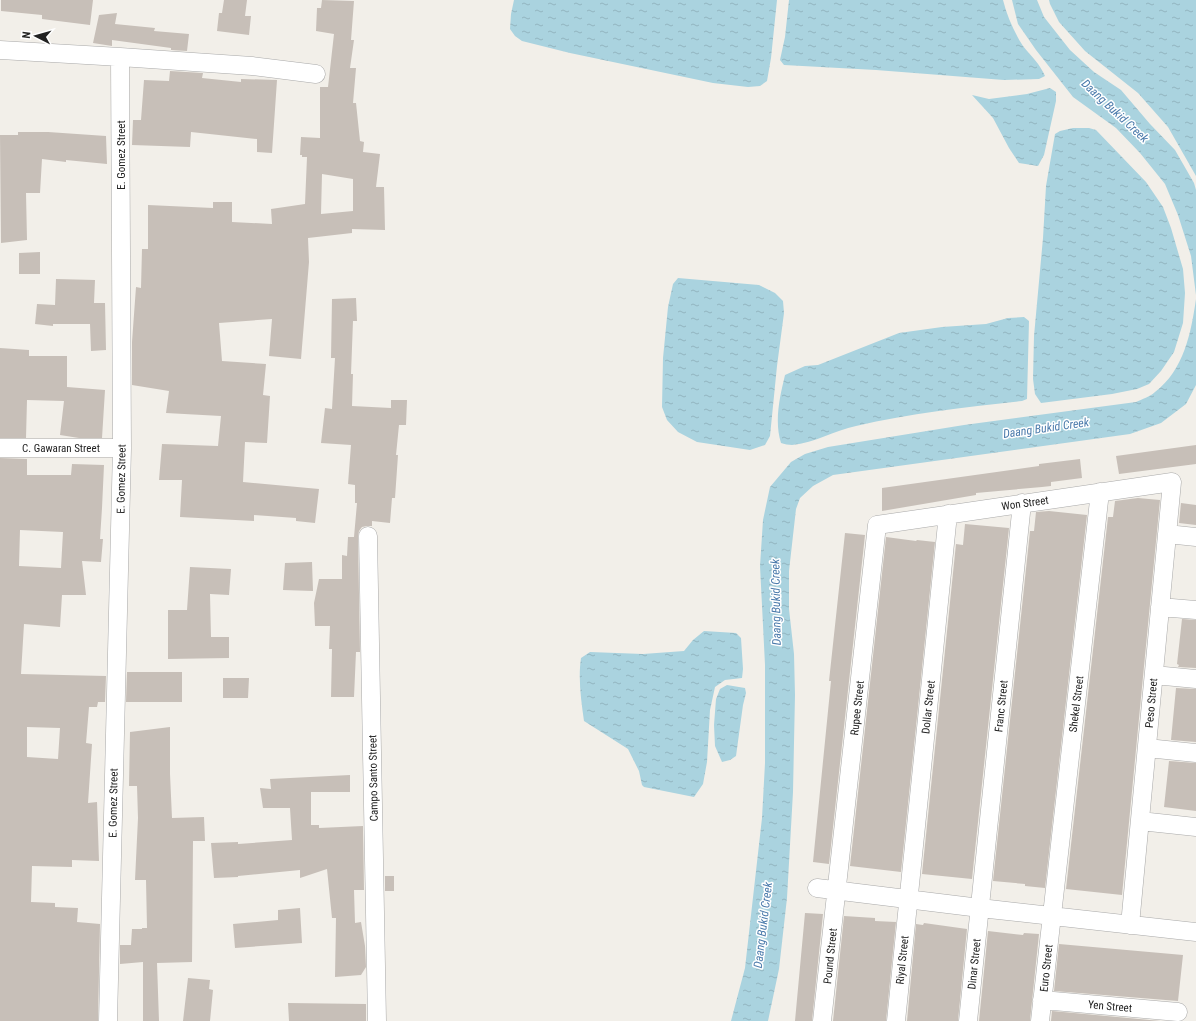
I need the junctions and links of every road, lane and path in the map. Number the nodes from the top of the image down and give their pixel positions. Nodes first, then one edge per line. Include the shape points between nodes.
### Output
1 (0, 50) edge
2 (120, 57) junction
3 (316, 74) dead end
4 (0, 448) edge
5 (122, 448) junction
6 (1172, 482) joint
7 (1100, 492) junction
8 (1022, 503) junction
9 (948, 514) junction
10 (877, 525) joint
11 (1167, 534) junction
12 (368, 536) dead end
13 (1196, 537) edge
14 (1160, 607) junction
15 (1196, 610) edge
16 (1154, 675) junction
17 (1196, 678) edge
18 (1147, 748) junction
19 (1196, 753) edge
20 (1140, 821) junction
21 (1196, 827) edge
22 (817, 888) dead end
23 (837, 890) junction
24 (909, 899) junction
25 (980, 908) junction
26 (1052, 916) junction
27 (1130, 925) junction
28 (1196, 932) edge
29 (1042, 1000) junction
30 (1178, 1012) dead end
31 (108, 1021) edge
32 (378, 1021) edge
33 (822, 1021) edge
34 (896, 1021) edge
35 (968, 1021) edge
36 (1040, 1021) edge

1 - 2 street
2 - 3 street via 252,66
2 - 5 street, E. Gomez Street
4 - 5 street, C. Gawaran Street
5 - 31 street, E. Gomez Street
6 - 7 street, Won Street
6 - 11 street, Peso Street
7 - 8 street, Won Street
7 - 26 street, Shekel Street
8 - 9 street, Won Street
8 - 25 street, Franc Street
9 - 10 street, Won Street
9 - 24 street, Dollar Street
10 - 23 street, Rupee Street
11 - 13 street
11 - 14 street, Peso Street
12 - 32 street, Campo Santo Street
14 - 15 street
14 - 16 street, Peso Street
16 - 17 street
16 - 18 street, Peso Street
18 - 19 street
18 - 20 street, Peso Street
20 - 21 street
20 - 27 street, Peso Street
22 - 23 street
23 - 24 street
23 - 33 street, Pound Street
24 - 25 street
24 - 34 street, Riyal Street
25 - 26 street
25 - 35 street, Dinar Street
26 - 27 street
26 - 29 street, Euro Street
27 - 28 street
29 - 30 street, Yen Street
29 - 36 street, Euro Street

